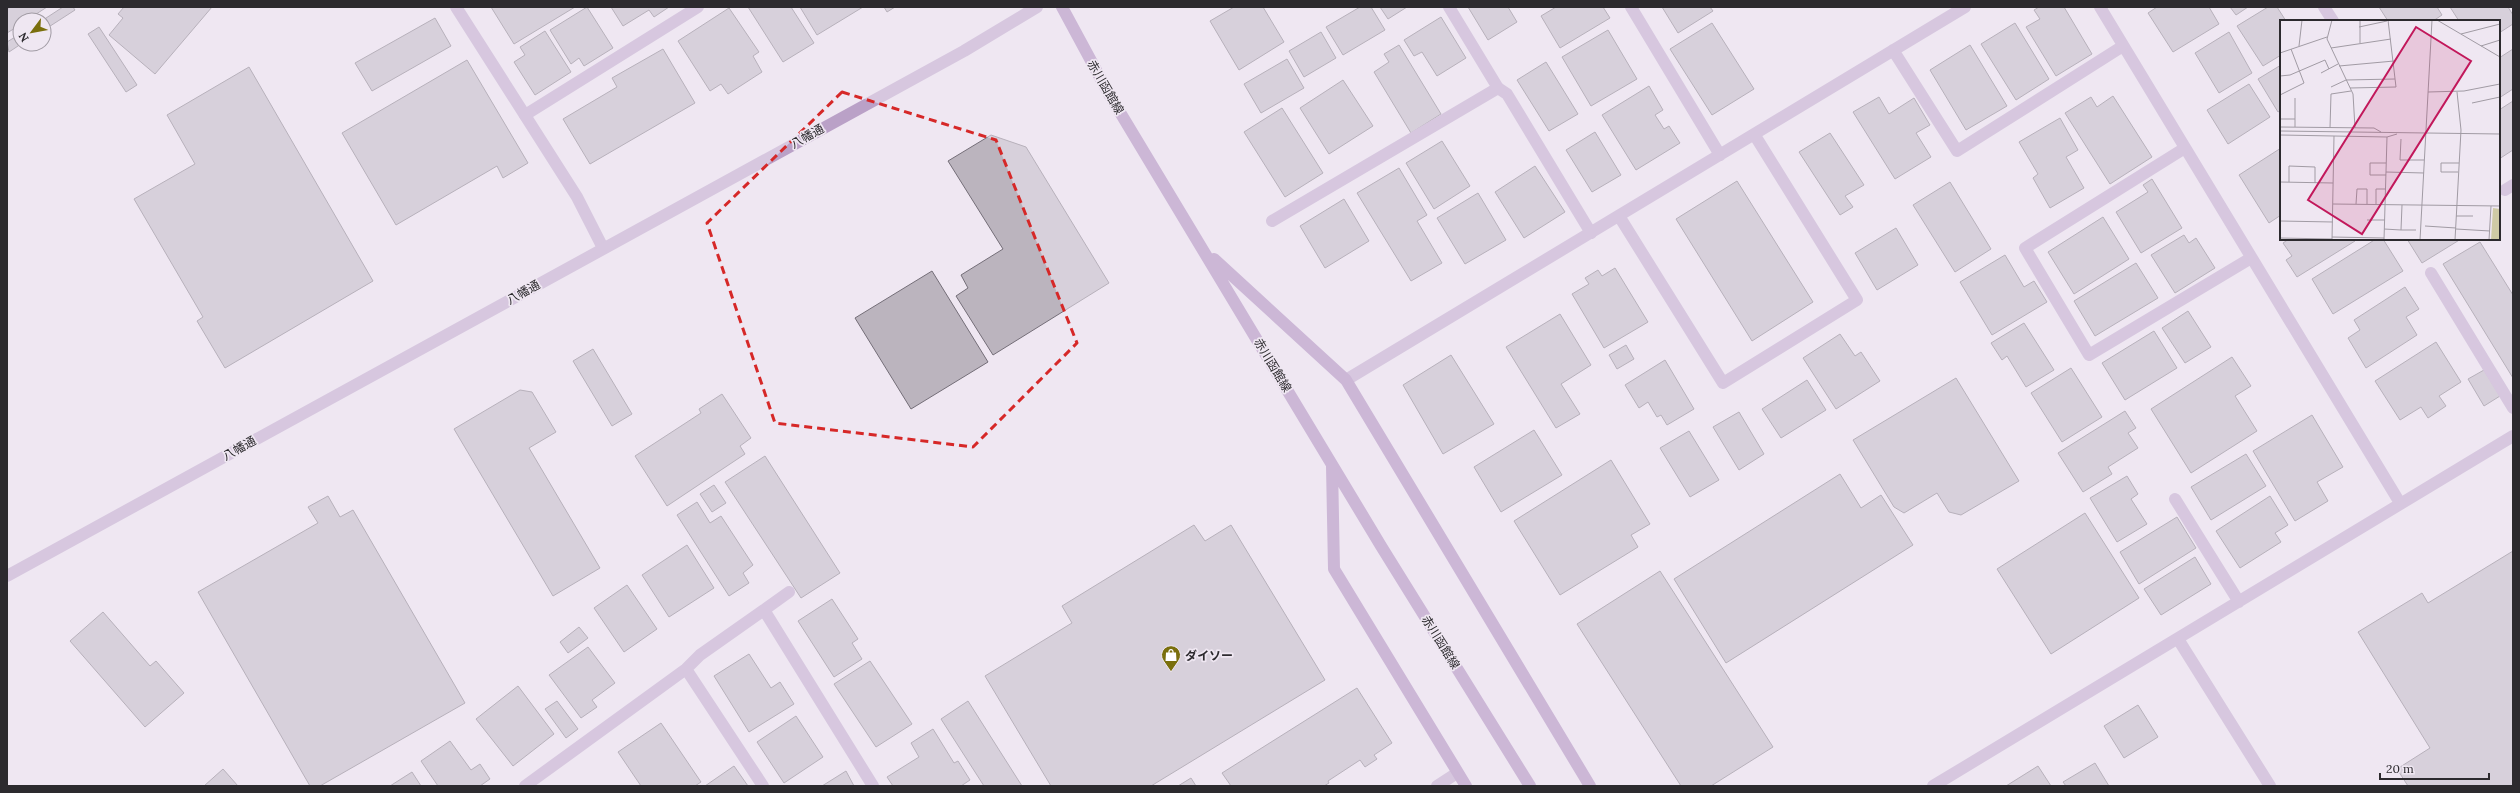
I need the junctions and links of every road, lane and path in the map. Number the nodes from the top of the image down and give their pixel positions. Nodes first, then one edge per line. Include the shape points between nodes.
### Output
1 (456, 7) edge
2 (698, 7) edge
3 (1037, 7) edge
4 (1062, 7) edge
5 (1449, 7) edge
6 (1631, 7) edge
7 (1965, 7) edge
8 (2100, 7) edge
9 (2324, 7) edge
10 (2332, 20) edge
11 (2123, 46) junction
12 (1893, 50) junction
13 (1498, 88) junction
14 (525, 115) junction
15 (1754, 134) junction
16 (2185, 148) junction
17 (1720, 155) junction
18 (1619, 216) junction
19 (1272, 221) dead end
20 (1591, 233) junction
21 (603, 248) junction
22 (1203, 250) junction
23 (2251, 258) junction
24 (2431, 274) dead end
25 (1346, 380) junction
26 (2513, 408) edge
27 (2513, 436) edge
28 (1332, 465) junction
29 (2175, 499) dead end
30 (2400, 503) junction
31 (7, 576) edge
32 (789, 592) dead end
33 (2239, 602) junction
34 (764, 610) junction
35 (2178, 639) junction
36 (686, 669) junction
37 (1457, 773) junction
38 (525, 786) edge
39 (763, 786) edge
40 (873, 786) edge
41 (1437, 786) edge
42 (1466, 786) edge
43 (1530, 786) edge
44 (1590, 786) edge
45 (1933, 786) edge
46 (2270, 786) edge

1 - 14 street
2 - 14 street
3 - 21 street, 八幡通 via 964,51
4 - 22 main road, 赤川函館線 via 1109,94
5 - 13 street
6 - 17 street
7 - 12 street
8 - 11 street
9 - 10 street
11 - 12 street via 1957,151
11 - 16 street
12 - 15 street
13 - 19 street
13 - 20 street via 1506,94
14 - 21 street via 577,197
15 - 17 street
15 - 18 street via 1857,300 1723,383
16 - 23 street
16 - 23 street via 2025,248 2089,355
17 - 18 street
18 - 20 street
20 - 25 street
21 - 31 street, 八幡通
22 - 25 main road
22 - 28 main road, 赤川函館線
23 - 30 street
24 - 26 street
25 - 44 main road
27 - 30 street
28 - 37 main road via 1334,569
28 - 43 main road, 赤川函館線
29 - 33 street
30 - 33 street
32 - 34 street
33 - 35 street
34 - 36 street via 700,655
34 - 40 street
35 - 45 street
35 - 46 street
36 - 38 street
36 - 39 street
37 - 41 street
37 - 42 main road

